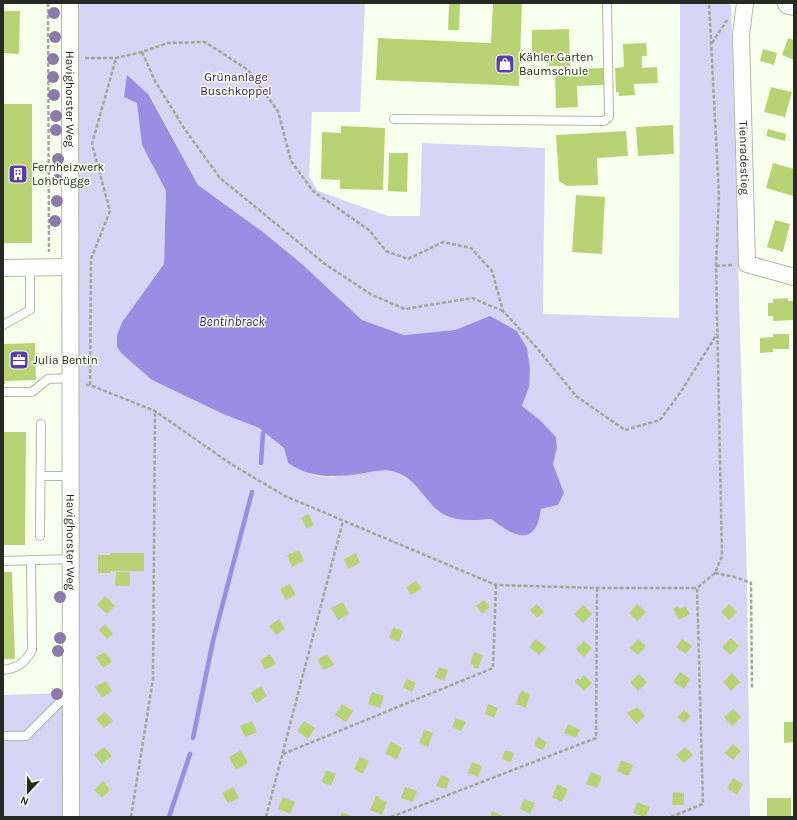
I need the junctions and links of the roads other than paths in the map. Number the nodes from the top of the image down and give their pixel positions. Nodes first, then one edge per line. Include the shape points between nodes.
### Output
1 (70, 3) edge
2 (607, 3) edge
3 (744, 3) edge
4 (789, 3) edge
5 (794, 4) edge
6 (394, 119) dead end
7 (70, 267) junction
8 (3, 268) edge
9 (30, 268) junction
10 (794, 277) edge
11 (3, 325) edge
12 (71, 382) junction
13 (3, 392) edge
14 (41, 424) dead end
15 (41, 476) junction
16 (71, 476) junction
17 (40, 536) dead end
18 (72, 559) junction
19 (31, 560) junction
20 (3, 561) edge
21 (3, 670) edge
22 (72, 690) junction
23 (3, 736) edge
24 (71, 817) edge

1 - 7 street, Havighorster Weg
2 - 6 lane via 609,117 604,121
3 - 10 street, Tienradestieg via 741,35 747,264
4 - 5 main road
7 - 9 street
7 - 12 street, Havighorster Weg
8 - 9 street
9 - 11 lane via 30,310
12 - 13 lane via 48,379 32,392
12 - 16 street, Havighorster Weg
14 - 15 lane
15 - 16 lane
15 - 17 lane
16 - 18 street, Havighorster Weg
18 - 19 lane
18 - 22 street, Havighorster Weg
19 - 20 lane
19 - 21 lane via 32,650 26,661 15,668
22 - 23 lane via 26,736
22 - 24 street, Havighorster Weg

